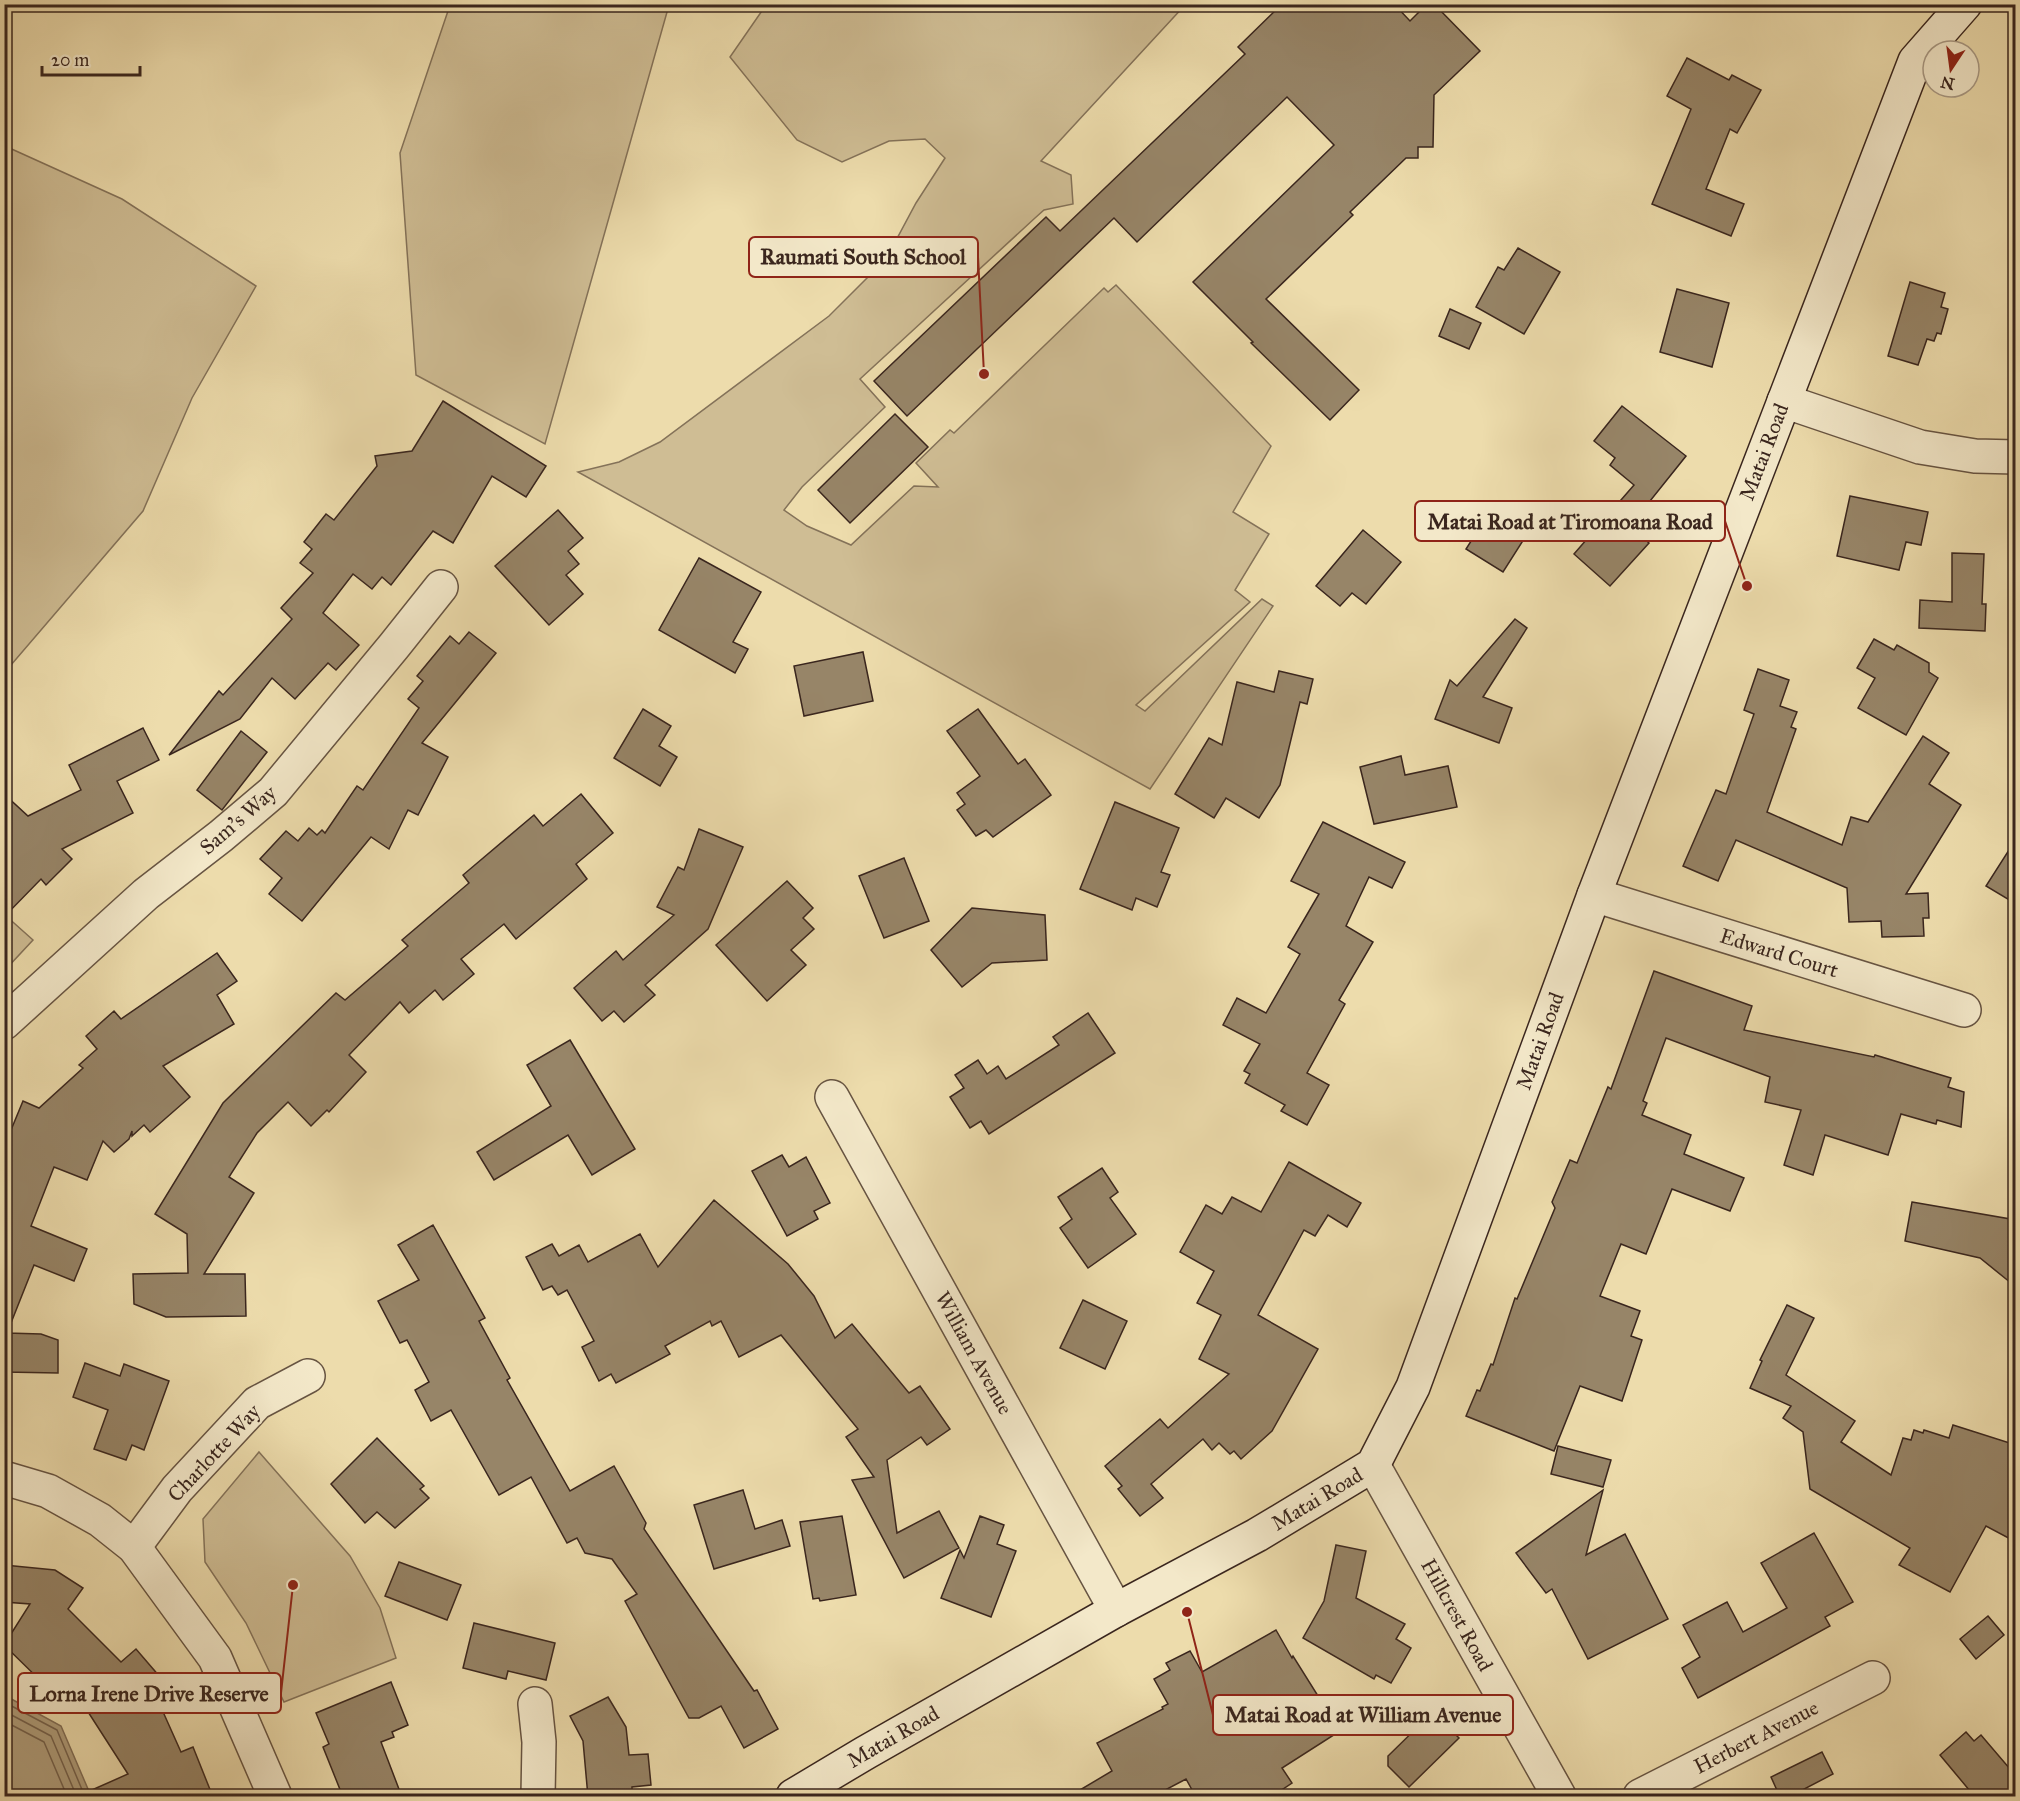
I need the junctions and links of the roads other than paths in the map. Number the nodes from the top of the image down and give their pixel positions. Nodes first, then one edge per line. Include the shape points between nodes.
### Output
1 (1965, 4) edge
2 (1784, 401) junction
3 (2016, 457) edge
4 (441, 587) dead end
5 (1594, 895) junction
6 (1964, 1010) dead end
7 (4, 1023) edge
8 (832, 1097) dead end
9 (308, 1376) dead end
10 (1373, 1465) junction
11 (4, 1478) edge
12 (134, 1547) junction
13 (1116, 1610) junction
14 (1873, 1678) dead end
15 (535, 1704) dead end
16 (275, 1797) edge
17 (538, 1797) edge
18 (793, 1797) edge
19 (1559, 1797) edge
20 (1640, 1797) edge

1 - 2 street, Matai Road via 1915,61
2 - 3 street via 1920,447 1975,456
2 - 5 street, Matai Road
4 - 7 street, Sam's Way via 273,792 146,894
5 - 6 street, Edward Court
5 - 10 street, Matai Road via 1413,1388
8 - 13 street, William Avenue
9 - 12 street, Charlotte Way via 257,1403 177,1489
10 - 13 street, Matai Road via 1257,1535
10 - 19 street, Hillcrest Road
11 - 12 street via 48,1491 100,1520
12 - 16 street via 215,1658
13 - 18 street, Matai Road
14 - 20 street, Herbert Avenue
15 - 17 street

